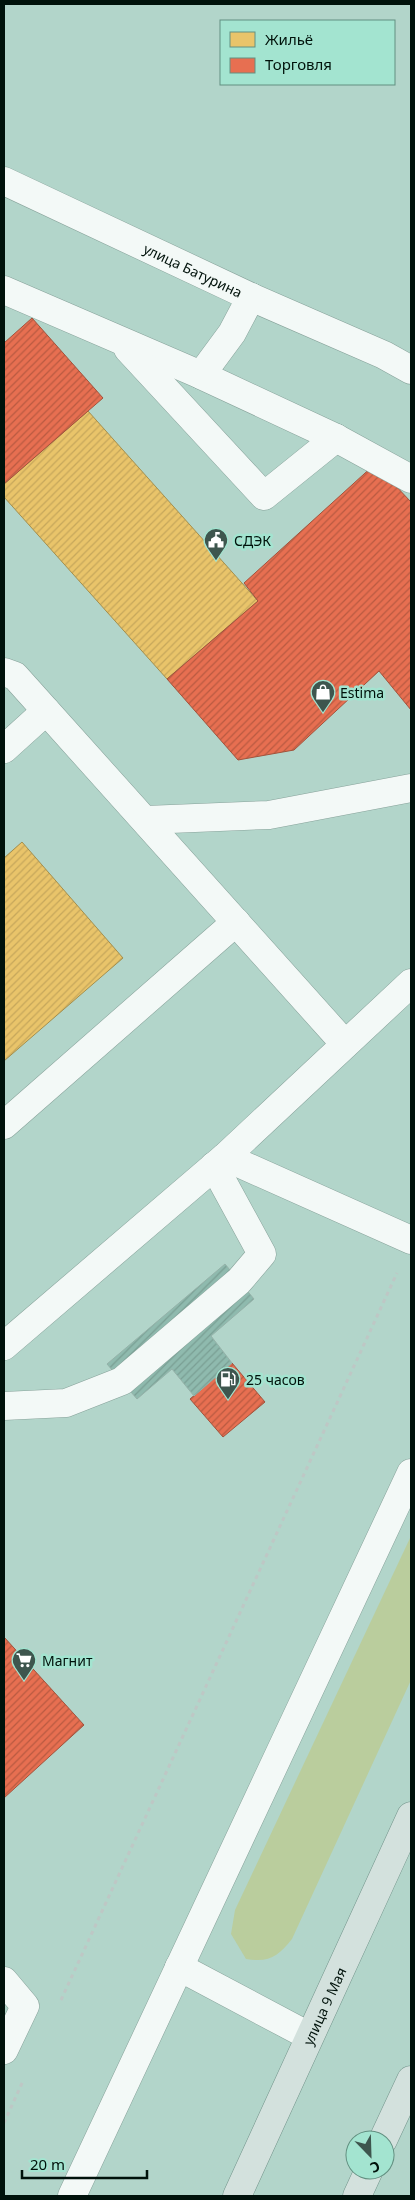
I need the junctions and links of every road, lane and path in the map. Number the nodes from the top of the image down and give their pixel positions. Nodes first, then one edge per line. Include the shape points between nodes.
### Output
1 (4, 181) edge
2 (4, 290) edge
3 (251, 297) junction
4 (123, 343) junction
5 (411, 352) edge
6 (384, 355) junction
7 (411, 370) edge
8 (201, 376) junction
9 (336, 438) junction
10 (411, 479) edge
11 (4, 672) edge
12 (46, 711) junction
13 (4, 749) edge
14 (411, 788) edge
15 (146, 820) junction
16 (236, 922) junction
17 (411, 983) edge
18 (345, 1044) junction
19 (4, 1125) edge
20 (220, 1161) junction
21 (411, 1240) edge
22 (399, 1268) dead end
23 (4, 1346) edge
24 (4, 1406) edge
25 (411, 1473) edge
26 (411, 1816) edge
27 (179, 1967) junction
28 (4, 1981) edge
29 (58, 2006) dead end
30 (310, 2036) junction
31 (4, 2050) edge
32 (24, 2078) dead end
33 (411, 2080) edge
34 (4, 2123) edge
35 (388, 2130) edge
36 (364, 2180) edge
37 (72, 2196) edge
38 (237, 2196) edge
39 (357, 2196) edge

1 - 3 street, улица Батурина
2 - 4 street
3 - 6 street, улица Батурина
3 - 8 street via 232,333
4 - 8 street
4 - 9 street via 264,496
5 - 6 street
6 - 7 street, улица Батурина
8 - 9 street
9 - 10 street
11 - 12 street via 15,676
12 - 13 street
12 - 15 street
14 - 15 street via 269,815
15 - 16 street
16 - 18 street
16 - 19 street
17 - 18 street
18 - 20 street
20 - 21 street
20 - 23 street
20 - 24 street via 262,1254 239,1281 122,1381 66,1403
22 - 29 path
25 - 27 street
26 - 30 main road, улица 9 Мая
27 - 30 street
27 - 37 street
28 - 31 street via 25,2006
30 - 38 main road, улица 9 Мая
32 - 34 path
33 - 35 main road
36 - 39 main road

